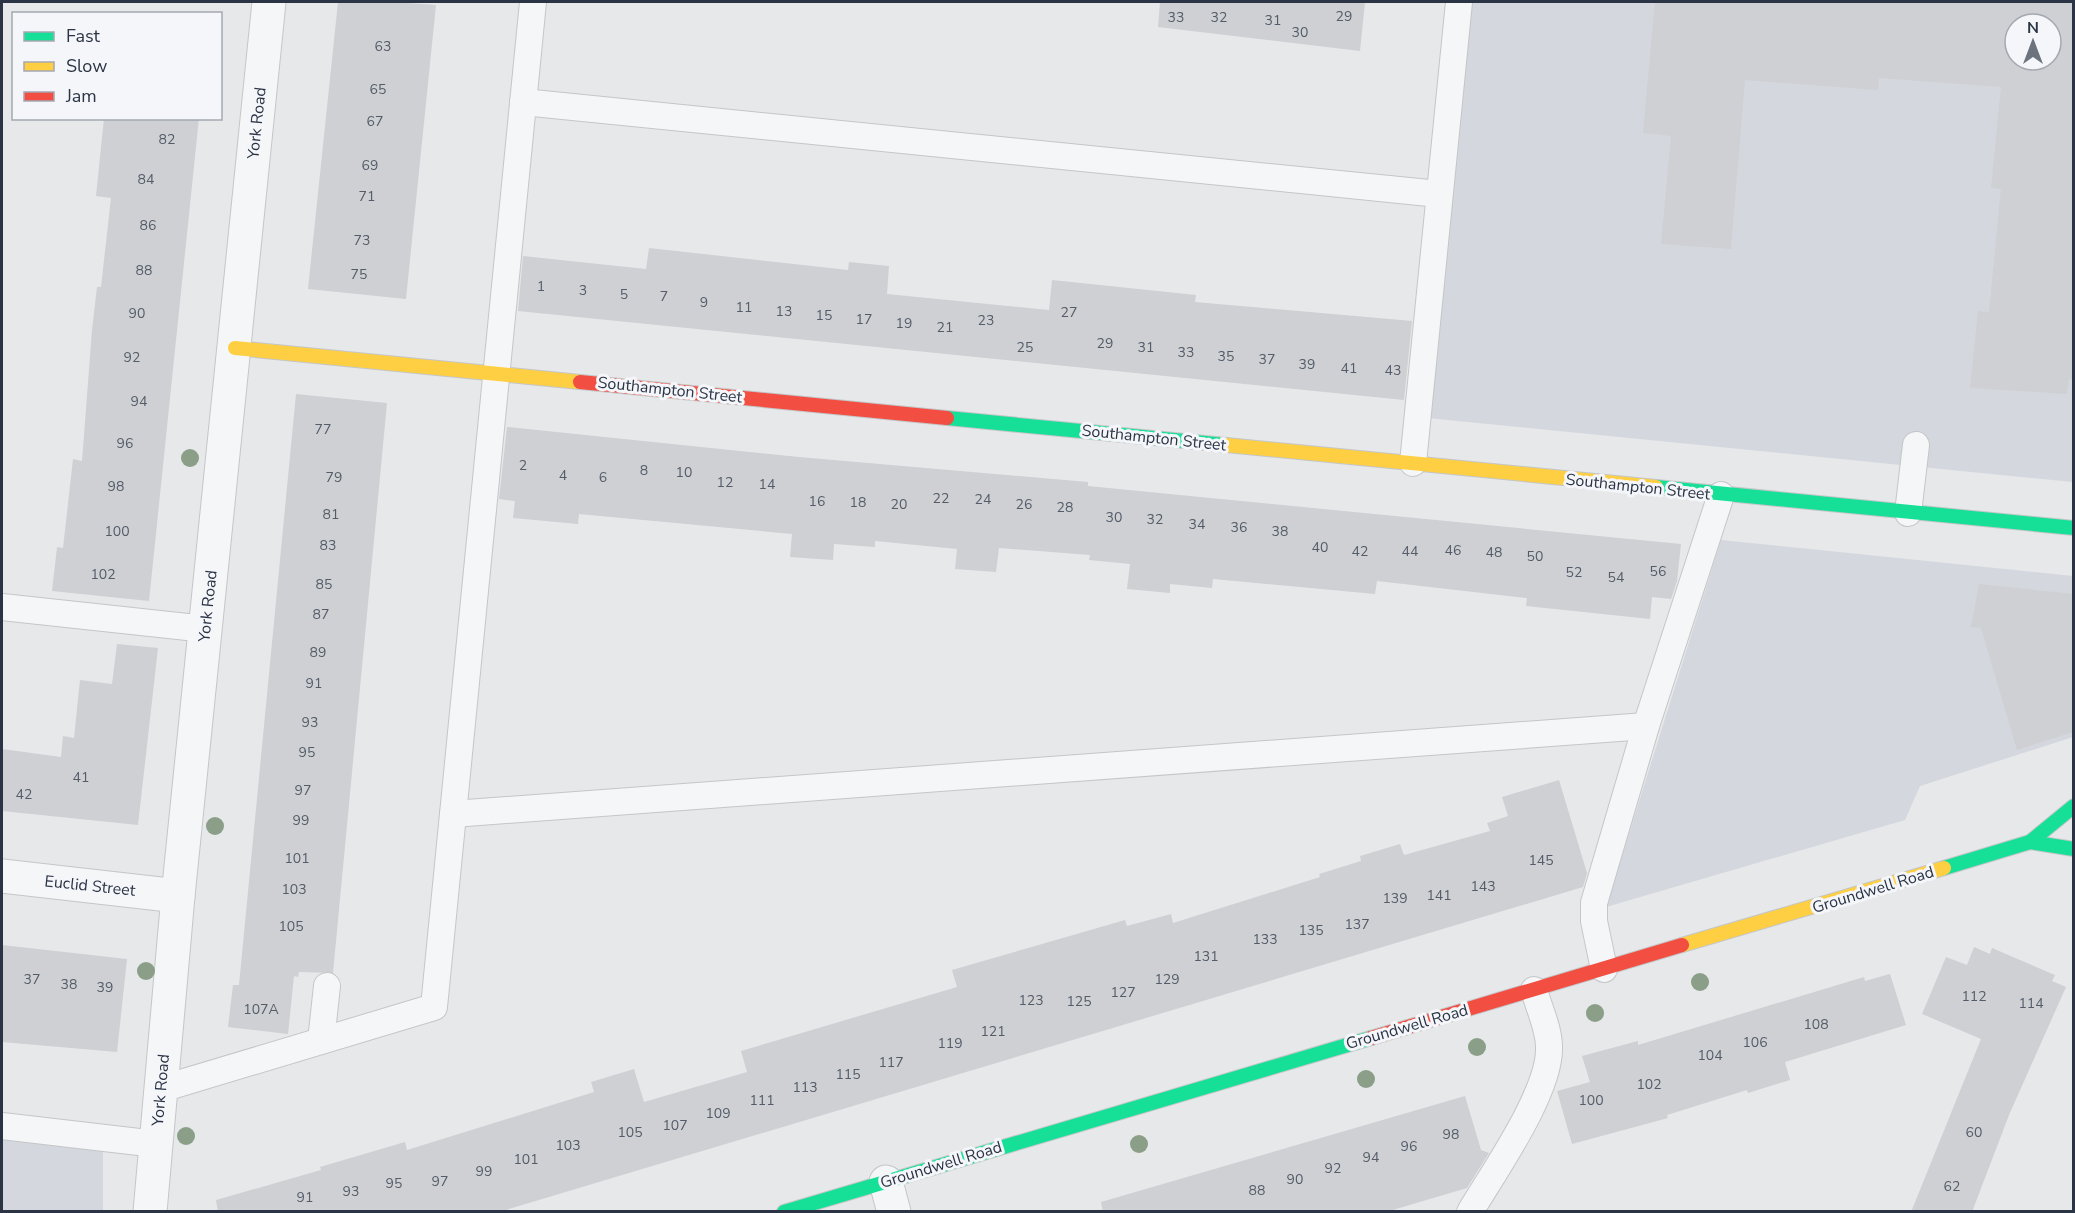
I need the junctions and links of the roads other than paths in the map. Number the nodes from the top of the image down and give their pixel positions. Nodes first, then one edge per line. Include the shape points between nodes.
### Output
1 (269, 2) edge
2 (532, 2) edge
3 (1459, 2) edge
4 (523, 102) junction
5 (1439, 194) junction
6 (235, 348) junction
7 (497, 373) junction
8 (1916, 445) dead end
9 (1413, 464) junction
10 (1721, 495) junction
11 (1908, 513) junction
12 (2073, 528) edge
13 (2, 607) edge
14 (206, 629) junction
15 (1646, 726) junction
16 (2073, 806) edge
17 (453, 814) junction
18 (2030, 842) junction
19 (2073, 849) edge
20 (2, 876) edge
21 (178, 896) junction
22 (1604, 969) junction
23 (327, 986) dead end
24 (1533, 990) junction
25 (321, 1041) junction
26 (161, 1089) junction
27 (2, 1126) edge
28 (156, 1144) junction
29 (890, 1197) edge
30 (150, 1212) edge
31 (784, 1212) edge
32 (1470, 1212) edge

1 - 6 street, York Road
2 - 4 lane
3 - 5 lane
4 - 5 lane
4 - 7 lane
5 - 9 lane
6 - 7 street, Southampton Street
6 - 14 street, York Road
7 - 9 street, Southampton Street
7 - 17 lane
8 - 11 lane
9 - 10 street, Southampton Street
10 - 11 street, Southampton Street
10 - 15 lane
11 - 12 street, Southampton Street
13 - 14 lane
14 - 21 street, York Road
15 - 17 lane
15 - 22 lane via 1594,903
16 - 18 street, Groundwell Road
17 - 25 lane via 434,1007
18 - 19 street, Groundwell Road
18 - 22 street, Groundwell Road
20 - 21 street, Euclid Street
21 - 26 street, York Road
22 - 24 street, Groundwell Road
23 - 25 lane
24 - 29 street, Groundwell Road
24 - 32 lane via 1549,1041 1545,1069 1519,1129
25 - 26 lane
26 - 28 street, York Road
27 - 28 lane
28 - 30 street, York Road
29 - 31 street, Groundwell Road

